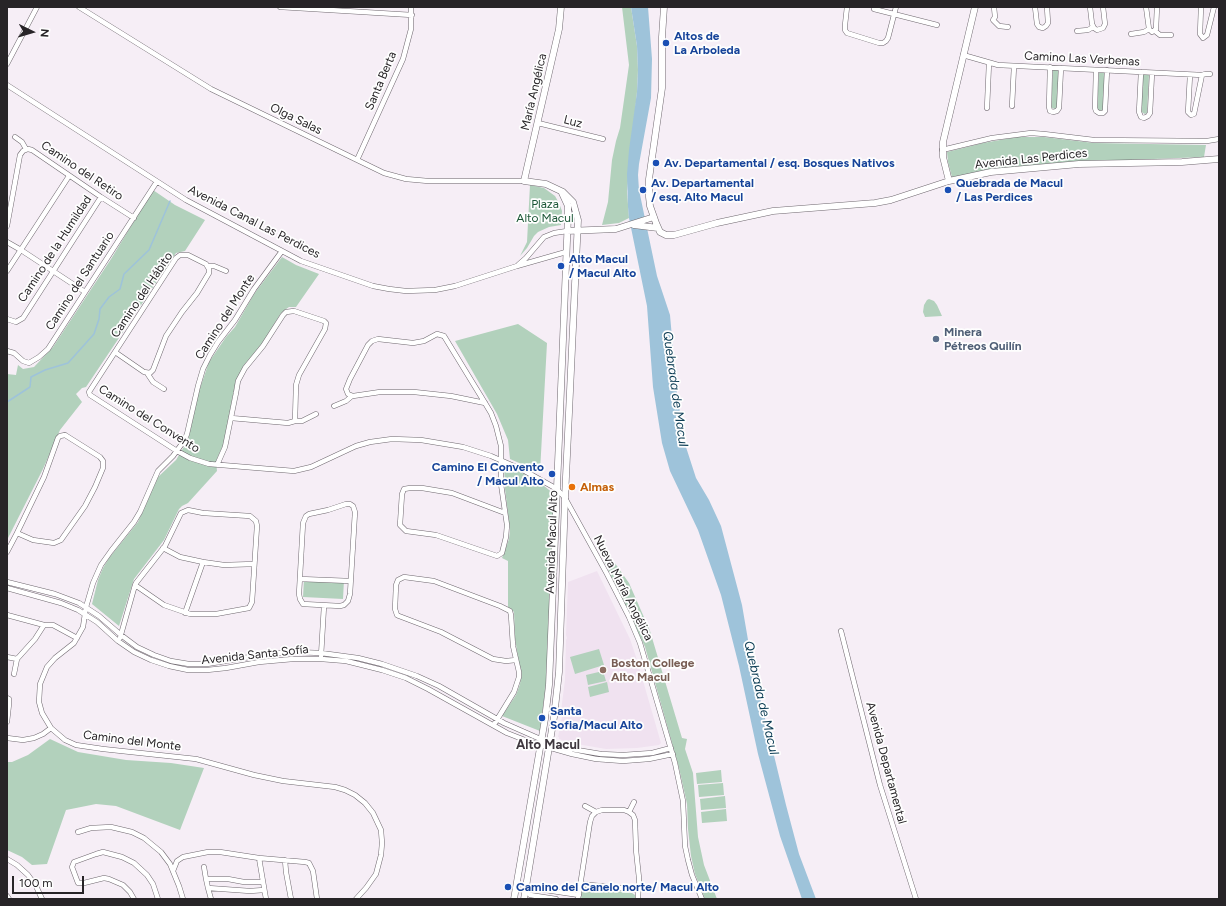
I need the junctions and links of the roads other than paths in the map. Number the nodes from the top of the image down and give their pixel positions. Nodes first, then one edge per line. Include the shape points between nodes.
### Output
1 (37, 7) edge
2 (80, 7) edge
3 (280, 7) edge
4 (411, 7) edge
5 (561, 7) edge
6 (664, 7) edge
7 (848, 7) edge
8 (896, 7) edge
9 (975, 7) edge
10 (994, 7) edge
11 (1035, 7) edge
12 (1047, 7) edge
13 (1090, 7) edge
14 (1103, 7) edge
15 (1146, 7) edge
16 (1157, 7) edge
17 (1202, 7) edge
18 (1214, 7) edge
19 (874, 9) dead end
20 (894, 14) junction
21 (412, 15) junction
22 (937, 25) dead end
23 (1008, 27) dead end
24 (1093, 27) junction
25 (1149, 29) junction
26 (1077, 31) dead end
27 (1155, 31) junction
28 (1131, 34) dead end
29 (1171, 36) dead end
30 (963, 55) junction
31 (989, 63) junction
32 (7, 64) edge
33 (1014, 66) junction
34 (1050, 67) junction
35 (1061, 68) junction
36 (1096, 70) junction
37 (1107, 70) junction
38 (1141, 72) junction
39 (1152, 73) junction
40 (1210, 74) dead end
41 (1190, 75) junction
42 (1202, 76) junction
43 (7, 85) edge
44 (1012, 106) dead end
45 (987, 108) dead end
46 (538, 123) junction
47 (15, 137) dead end
48 (1219, 139) edge
49 (603, 140) dead end
50 (26, 149) junction
51 (942, 150) junction
52 (1219, 159) edge
53 (357, 160) junction
54 (69, 176) junction
55 (524, 181) junction
56 (949, 181) junction
57 (156, 182) junction
58 (560, 190) junction
59 (101, 197) junction
60 (654, 217) junction
61 (134, 218) junction
62 (647, 223) junction
63 (7, 226) edge
64 (658, 228) junction
65 (567, 231) junction
66 (577, 231) junction
67 (7, 242) edge
68 (21, 250) junction
69 (282, 251) junction
70 (566, 252) junction
71 (208, 266) junction
72 (517, 266) junction
73 (226, 270) dead end
74 (7, 271) edge
75 (52, 271) junction
76 (85, 292) junction
77 (7, 319) edge
78 (7, 352) edge
79 (115, 352) junction
80 (147, 373) junction
81 (164, 389) dead end
82 (90, 390) joint
83 (352, 396) junction
84 (485, 403) junction
85 (334, 406) dead end
86 (316, 414) dead end
87 (231, 418) junction
88 (295, 421) junction
89 (177, 451) junction
90 (501, 460) junction
91 (217, 465) junction
92 (557, 489) junction
93 (564, 498) junction
94 (505, 513) junction
95 (17, 533) junction
96 (163, 548) junction
97 (7, 552) edge
98 (203, 562) junction
99 (254, 564) junction
100 (300, 579) junction
101 (350, 581) junction
102 (7, 582) edge
103 (134, 585) junction
104 (7, 588) edge
105 (324, 606) junction
106 (86, 608) junction
107 (185, 613) junction
108 (86, 614) junction
109 (7, 615) edge
110 (44, 625) junction
111 (841, 631) dead end
112 (121, 635) junction
113 (77, 638) junction
114 (118, 641) junction
115 (321, 653) junction
116 (7, 657) edge
117 (17, 659) junction
118 (321, 659) junction
119 (516, 660) junction
120 (14, 674) dead end
121 (7, 698) edge
122 (497, 720) junction
123 (7, 722) edge
124 (493, 726) junction
125 (51, 728) junction
126 (7, 738) edge
127 (540, 742) junction
128 (549, 744) junction
129 (671, 748) junction
130 (673, 754) junction
131 (634, 802) dead end
132 (585, 806) dead end
133 (596, 812) junction
134 (629, 812) junction
135 (78, 832) dead end
136 (259, 858) junction
137 (7, 859) edge
138 (285, 860) junction
139 (204, 867) dead end
140 (173, 871) junction
141 (206, 879) junction
142 (262, 882) junction
143 (580, 884) junction
144 (208, 888) junction
145 (516, 889) junction
146 (264, 890) junction
147 (525, 890) junction
148 (639, 890) junction
149 (578, 897) edge
150 (42, 899) edge
151 (134, 899) edge
152 (158, 899) edge
153 (183, 899) edge
154 (210, 899) edge
155 (266, 899) edge
156 (291, 899) edge
157 (317, 899) edge
158 (356, 899) edge
159 (514, 899) edge
160 (524, 899) edge
161 (556, 899) edge
162 (638, 899) edge
163 (702, 899) edge
164 (916, 899) edge

1 - 32 street
2 - 53 street, Olga Salas via 211,89
3 - 21 street
4 - 21 street, Santa Berta
5 - 46 street, María Angélica via 559,29
6 - 60 street via 662,88 648,187
7 - 20 street via 845,25 847,33 878,43 886,42
8 - 20 street
9 - 30 street
10 - 23 street via 993,20 998,26
11 - 12 street via 1037,24 1043,28 1048,24
13 - 24 street
14 - 24 street via 1104,26 1099,30
15 - 25 street
16 - 27 street
17 - 18 street via 1200,34 1203,38 1207,35
19 - 20 street
20 - 22 street
21 - 53 street, Santa Berta via 403,59
24 - 26 street
25 - 27 street
25 - 28 street
27 - 29 street via 1160,35
30 - 31 street, Camino Las Verbenas
30 - 51 street
31 - 33 street, Camino Las Verbenas
31 - 45 street
33 - 34 street, Camino Las Verbenas
33 - 44 street
34 - 35 street, Camino Las Verbenas
34 - 35 street via 1048,107 1053,112 1059,108
35 - 36 street, Camino Las Verbenas
36 - 37 street, Camino Las Verbenas
36 - 37 street via 1095,108 1099,114 1105,110
37 - 38 street, Camino Las Verbenas
38 - 39 street, Camino Las Verbenas
38 - 39 street via 1139,112 1144,118 1150,113
39 - 41 street, Camino Las Verbenas
40 - 42 street, Camino Las Verbenas
41 - 42 street, Camino Las Verbenas
41 - 42 street via 1188,112 1191,115 1194,114
43 - 57 street, Avenida Canal Las Perdices
46 - 49 street, Luz
46 - 55 street, María Angélica
47 - 50 street
48 - 51 street, Avenida Las Perdices via 1094,140 1031,134 992,138
50 - 54 street, Camino del Retiro via 32,150
50 - 63 street, Camino del Retiro via 20,157
51 - 56 street
52 - 56 street, Avenida Las Perdices via 1079,164 991,172
53 - 55 street, Olga Salas via 384,173 406,179
54 - 59 street, Camino del Retiro
54 - 68 street
55 - 58 street, Avenida Macul Alto via 541,182
56 - 64 street, Avenida Las Perdices via 875,204 760,212 674,235 662,234
57 - 61 street, Camino del Santuario
57 - 69 street, Avenida Canal Las Perdices via 192,204
58 - 65 street, Avenida Macul Alto via 568,206
58 - 66 street, Avenida Macul Alto via 569,197 575,208 578,216
59 - 61 street, Camino del Retiro
59 - 75 street, Camino de la Humildad
60 - 62 street
60 - 64 street
61 - 76 street, Camino del Santuario
62 - 64 street
62 - 66 street, Avenida Canal Las Perdices via 608,230
65 - 66 street, Avenida Canal Las Perdices
65 - 70 street, Avenida Macul Alto
65 - 72 street, Avenida Canal Las Perdices via 544,237
66 - 93 street, Avenida Macul Alto
67 - 68 street
68 - 74 street
68 - 75 street
69 - 72 street, Avenida Canal Las Perdices via 337,274 381,288 406,291 445,288
69 - 89 street, Camino del Monte via 218,342 203,369 187,434
70 - 72 street, Avenida Canal Las Perdices
70 - 92 street, Avenida Macul Alto
71 - 73 street, Camino del Hábito
71 - 79 street, Camino del Hábito via 188,254 178,256
71 - 80 street via 209,273 166,336 153,370
75 - 76 street
75 - 77 street, Camino de la Humildad via 21,320 16,322
76 - 78 street, Camino del Santuario via 52,344 34,362 25,362 16,354
79 - 80 street, Camino del Hábito
79 - 82 street, Camino del Hábito
80 - 81 street, Camino del Hábito via 153,382
82 - 89 street, Camino del Convento via 90,395
83 - 84 street via 380,392 414,392
83 - 84 street via 347,391 348,383 372,341 378,339 417,343 437,334 444,336
83 - 85 street
84 - 90 street via 498,432
86 - 88 street via 302,421
87 - 88 street via 288,423
87 - 88 street via 238,381 243,372 283,315 291,311 324,321 326,326 297,380
87 - 91 street via 225,447
89 - 91 street, Camino del Convento via 200,462
89 - 106 street, Camino del Monte via 158,471 134,522 101,565
90 - 91 street, Camino del Convento via 449,444 392,439 364,443 315,466 300,470
90 - 92 street, Camino del Convento
90 - 94 street
92 - 93 street, Camino del Convento
92 - 127 street, Avenida Macul Alto via 549,685
93 - 128 street, Avenida Macul Alto via 559,672
93 - 129 street, Nueva María Angélica via 613,585 637,634
94 - 94 street via 452,493 410,488 404,489 402,494 400,522 406,531 436,535 498,556 502,553 507,534
95 - 95 street via 54,544 59,541 90,497 103,468 102,459 67,436 60,436
95 - 97 street
96 - 98 street
96 - 99 street via 183,511 250,516 255,518 257,523
96 - 103 street
98 - 99 street via 224,565
98 - 107 street
99 - 107 street via 252,602 249,608 216,614
100 - 101 street
100 - 101 street via 303,523 306,516 348,504 353,506 355,512
100 - 105 street via 301,602
101 - 105 street via 346,604
102 - 106 street, Avenida Santa Sofía via 59,596
103 - 107 street via 158,602
103 - 112 street
104 - 108 street, Avenida Santa Sofía via 61,603
105 - 115 street
106 - 108 street, Camino del Monte
106 - 112 street, Avenida Santa Sofía
108 - 113 street, Camino del Monte
108 - 114 street, Avenida Santa Sofía
109 - 110 street
110 - 113 street via 53,625
110 - 117 street
111 - 164 street, Avenida Departamental via 880,786
112 - 114 street
112 - 115 street, Avenida Santa Sofía via 154,655 189,664 216,664 281,653
113 - 125 street, Camino del Monte via 51,662 40,684 41,708
114 - 118 street, Avenida Santa Sofía via 151,660 188,670 216,670 274,660
115 - 118 street
115 - 122 street, Avenida Santa Sofía via 370,660 405,671 439,686
116 - 117 street
117 - 120 street
118 - 124 street, Avenida Santa Sofía via 358,664 400,676
119 - 119 street via 511,615 508,610 434,581 404,577 398,580 395,609 397,615 460,640 493,659
119 - 122 street via 519,672 516,687
121 - 123 street
122 - 124 street
122 - 127 street, Avenida Santa Sofía
124 - 127 street, Avenida Santa Sofía via 520,738
125 - 126 street via 34,738
125 - 158 street, Camino del Monte via 60,737 76,745 196,759 254,776 335,787 355,795 373,813 381,830 382,843 376,874
127 - 128 street, Avenida Santa Sofía
127 - 145 street, Avenida Macul Alto
128 - 129 street, Avenida Santa Sofía via 608,755 637,755
128 - 130 street, Avenida Santa Sofía via 581,757 608,761 636,760
128 - 147 street, Avenida Macul Alto
129 - 130 street, Nueva María Angélica
130 - 163 street, Nueva María Angélica via 683,801 688,860
131 - 134 street
132 - 133 street
133 - 134 street
133 - 143 street via 590,822
134 - 148 street via 635,820
135 - 140 street via 104,827 132,832 156,847
136 - 138 street
136 - 140 street via 220,852 202,853 183,857 177,861
136 - 142 street
137 - 150 street via 28,875
138 - 156 street
138 - 157 street via 309,863 314,875
139 - 141 street
140 - 153 street
141 - 142 street
141 - 144 street
142 - 146 street
143 - 148 street
143 - 149 street
144 - 146 street
144 - 154 street
145 - 147 street
145 - 159 street, Avenida Macul Alto
146 - 155 street
147 - 149 street via 532,888
147 - 160 street, Avenida Macul Alto
147 - 161 street via 530,895
148 - 162 street
151 - 152 street via 123,885 109,878 78,883 72,867 74,862 102,852 122,857 134,863 147,875

